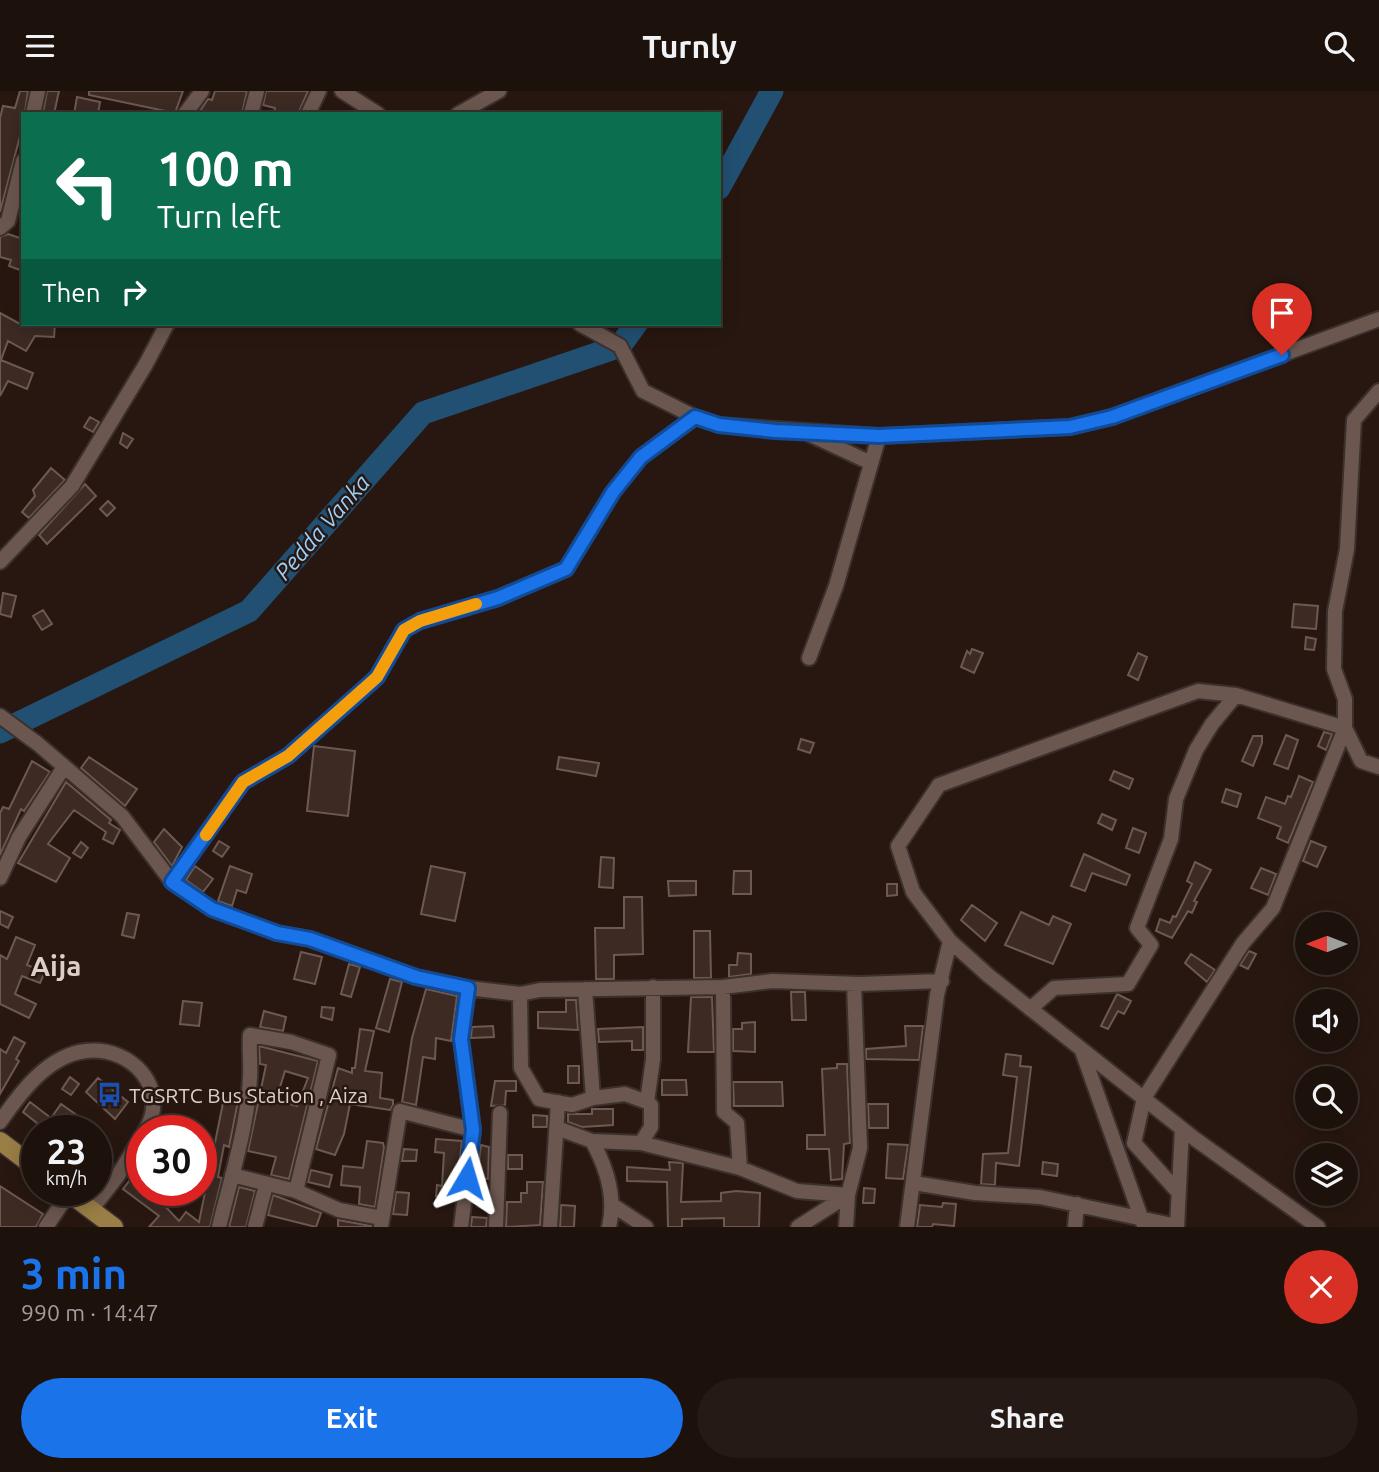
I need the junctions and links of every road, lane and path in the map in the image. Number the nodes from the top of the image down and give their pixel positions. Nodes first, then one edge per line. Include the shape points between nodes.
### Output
1 (38, 91) edge
2 (202, 91) edge
3 (257, 91) edge
4 (319, 91) edge
5 (342, 91) edge
6 (499, 91) edge
7 (33, 112) edge
8 (186, 112) edge
9 (252, 112) edge
10 (309, 112) edge
11 (375, 112) edge
12 (462, 112) edge
13 (21, 167) edge
14 (3, 222) edge
15 (21, 226) edge
16 (1379, 319) edge
17 (166, 326) edge
18 (584, 326) edge
19 (1379, 391) edge
20 (695, 417) junction
21 (804, 431) junction
22 (879, 436) junction
23 (871, 463) junction
24 (0, 562) edge
25 (809, 658) dead end
26 (1236, 695) junction
27 (0, 716) edge
28 (1345, 728) junction
29 (1333, 759) junction
30 (1361, 761) junction
31 (64, 767) junction
32 (1379, 767) edge
33 (0, 878) edge
34 (172, 882) junction
35 (950, 941) junction
36 (942, 981) junction
37 (854, 984) junction
38 (653, 987) junction
39 (723, 987) junction
40 (468, 988) junction
41 (585, 989) junction
42 (520, 994) junction
43 (1030, 1009) junction
44 (1082, 1049) junction
45 (593, 1097) junction
46 (1144, 1098) junction
47 (647, 1102) junction
48 (558, 1103) junction
49 (500, 1113) dead end
50 (154, 1115) edge
51 (0, 1122) edge
52 (556, 1128) junction
53 (1182, 1129) junction
54 (473, 1130) junction
55 (0, 1141) edge
56 (592, 1141) junction
57 (641, 1143) junction
58 (21, 1157) edge
59 (126, 1162) edge
60 (740, 1168) junction
61 (232, 1175) junction
62 (914, 1184) junction
63 (266, 1185) junction
64 (296, 1191) junction
65 (1178, 1192) junction
66 (849, 1195) junction
67 (1077, 1204) junction
68 (59, 1206) edge
69 (85, 1206) edge
70 (614, 1206) junction
71 (90, 1210) junction
72 (381, 1222) edge
73 (1142, 1222) edge
74 (1177, 1226) edge
75 (46, 1227) edge
76 (114, 1227) edge
77 (219, 1227) edge
78 (255, 1227) edge
79 (461, 1227) edge
80 (496, 1227) edge
81 (550, 1227) edge
82 (609, 1227) edge
83 (645, 1227) edge
84 (798, 1227) edge
85 (846, 1227) edge
86 (907, 1227) edge
87 (1075, 1227) edge
88 (1318, 1227) edge

1 - 7 street
2 - 8 street
3 - 9 street
4 - 10 street
5 - 11 street
6 - 12 street
13 - 14 street
14 - 15 street
16 - 22 street via 1112,417 1070,427
17 - 24 street via 72,486
18 - 20 street via 620,346 643,391
19 - 28 street via 1354,420 1347,549 1335,611 1335,669 1345,699
20 - 21 street via 719,425
20 - 34 street via 641,457 613,492 566,569 404,630 377,677 288,756 243,782
21 - 22 street
21 - 23 street
22 - 23 street
23 - 25 street via 836,586
26 - 28 street
26 - 35 street via 1198,691 939,785 898,846 913,893
26 - 43 street via 1196,750 1176,799 1171,839 1137,928 1151,945 1128,984 1054,988
27 - 31 street
28 - 29 street
28 - 30 street
29 - 30 street
29 - 46 street via 1273,908 1242,943
30 - 32 street
31 - 33 street via 19,837
31 - 34 street via 122,816
34 - 40 street via 212,909 277,933 310,939 416,977
35 - 36 street
35 - 43 street
36 - 37 street
36 - 62 street
37 - 39 street via 772,981
37 - 66 street via 860,1148
38 - 39 street
38 - 41 street
38 - 47 street via 653,1059
39 - 60 street via 724,1112 737,1123
40 - 42 street
40 - 54 street via 461,1039
41 - 42 street
41 - 45 street
42 - 48 street via 521,1068 539,1099
43 - 44 street
44 - 46 street
44 - 73 street
45 - 47 street via 625,1094
45 - 48 street via 572,1105
46 - 53 street
46 - 65 street via 1134,1143
47 - 57 street via 651,1127
48 - 52 street
49 - 80 street
50 - 51 street via 153,1089 141,1070 117,1055 86,1051 57,1062 22,1090
52 - 56 street
52 - 81 street
53 - 65 street
53 - 88 street
54 - 72 street via 400,1111
54 - 79 street
55 - 58 main road
56 - 57 street
56 - 70 street via 604,1164
57 - 60 street
59 - 71 street
60 - 66 street via 797,1191
61 - 63 street
61 - 64 street via 250,1078 250,1035 291,1042 329,1055
61 - 77 street
62 - 67 street
62 - 86 street
63 - 64 street
63 - 78 street
64 - 72 street
65 - 74 street
66 - 84 street
66 - 85 street
67 - 73 street
67 - 87 street
68 - 75 street
69 - 71 main road
70 - 82 street
70 - 83 street
71 - 76 main road
73 - 74 street

